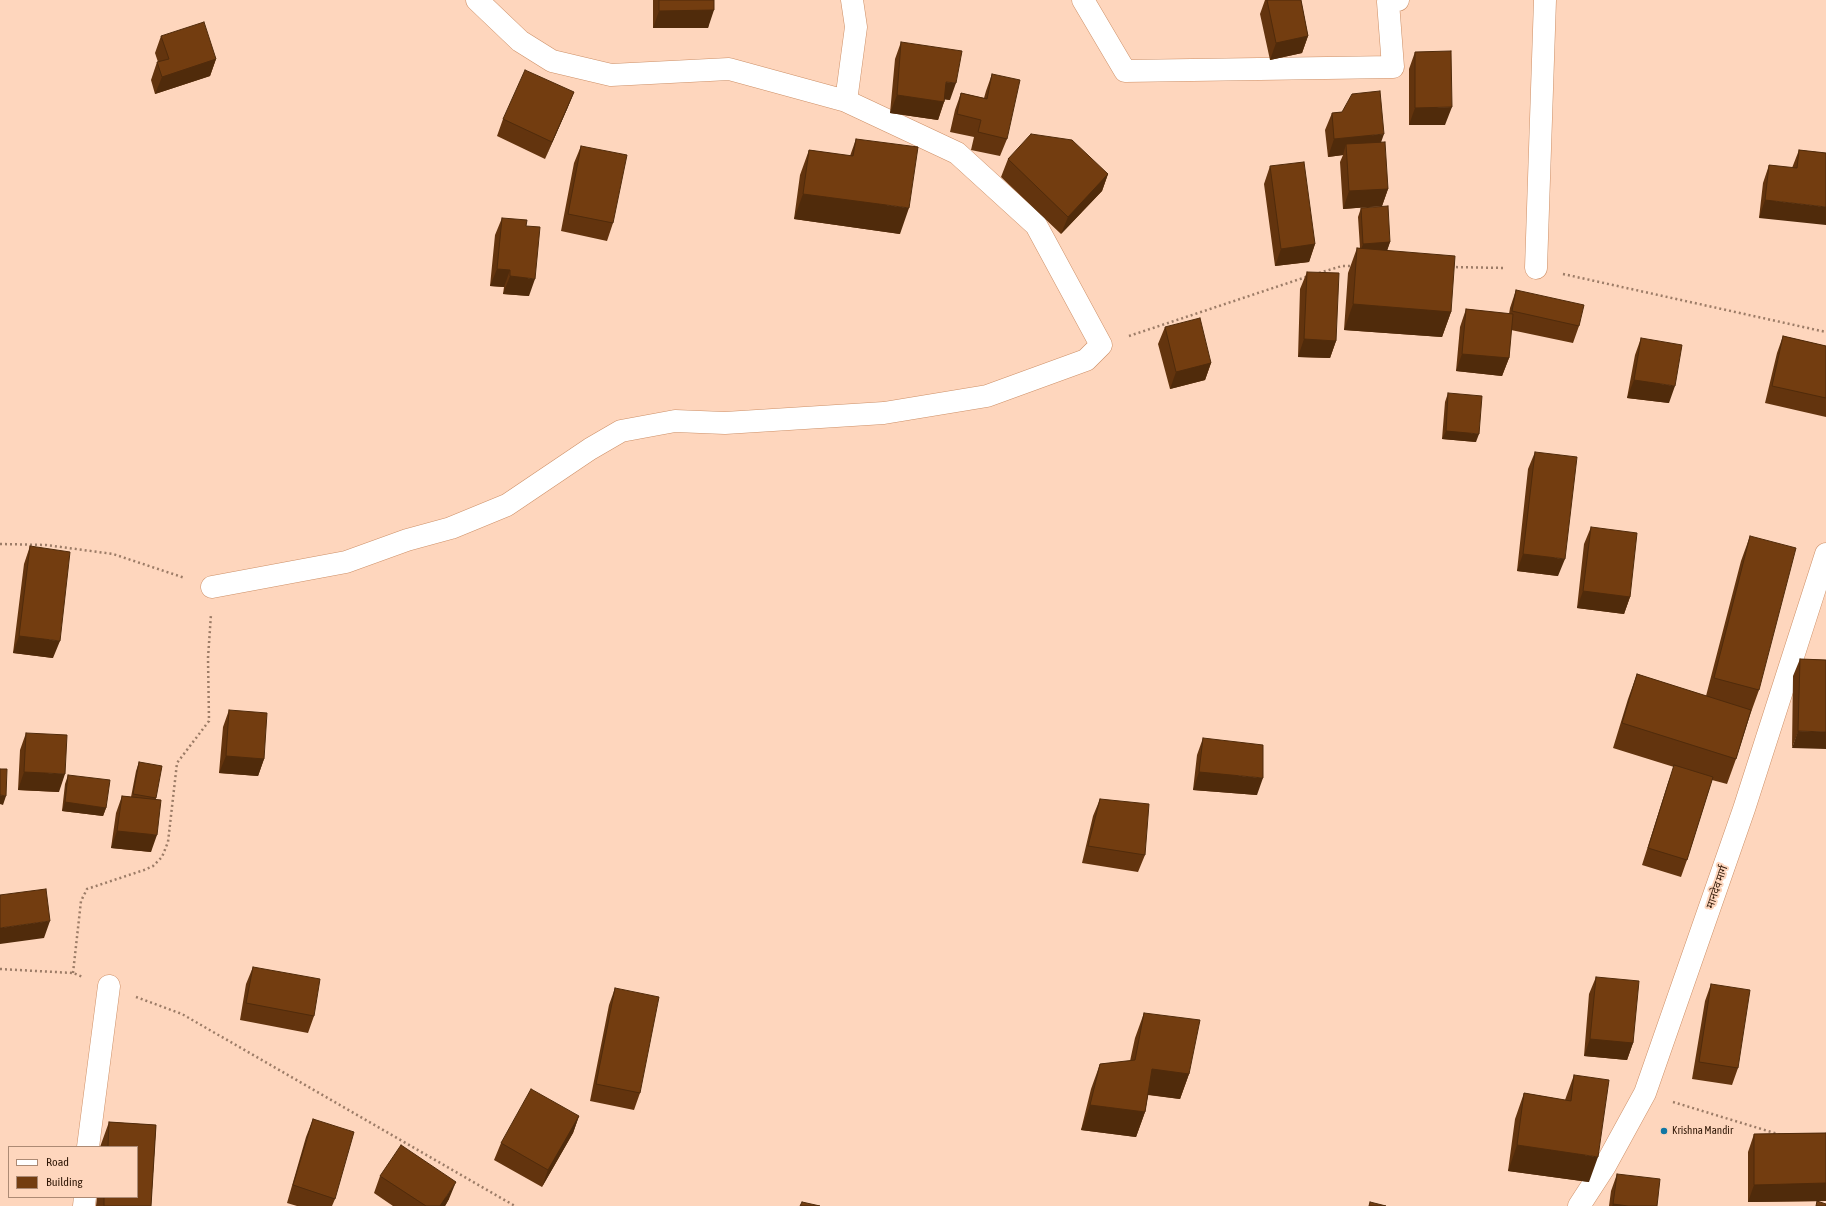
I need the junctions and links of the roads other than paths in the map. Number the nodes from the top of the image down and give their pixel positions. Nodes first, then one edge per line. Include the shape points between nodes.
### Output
1 (476, 0) edge
2 (852, 0) edge
3 (1083, 0) edge
4 (1545, 0) edge
5 (1391, 1) edge
6 (846, 101) junction
7 (1536, 268) road end
8 (1826, 554) edge
9 (212, 587) road end
10 (109, 986) road end
11 (88, 1146) edge
12 (1579, 1206) edge

1 - 6 street via 520,41 552,61 611,75 730,69
2 - 6 street via 856,27
3 - 5 street via 1124,71 1393,67
4 - 7 street
6 - 9 street via 957,153 1036,224 1102,346 1086,360 987,396 884,413 725,423 675,421 621,431 507,505 451,528 407,540 346,562
8 - 12 street, मानदेव मार्ग via 1744,809 1645,1094 1605,1166
10 - 11 street

